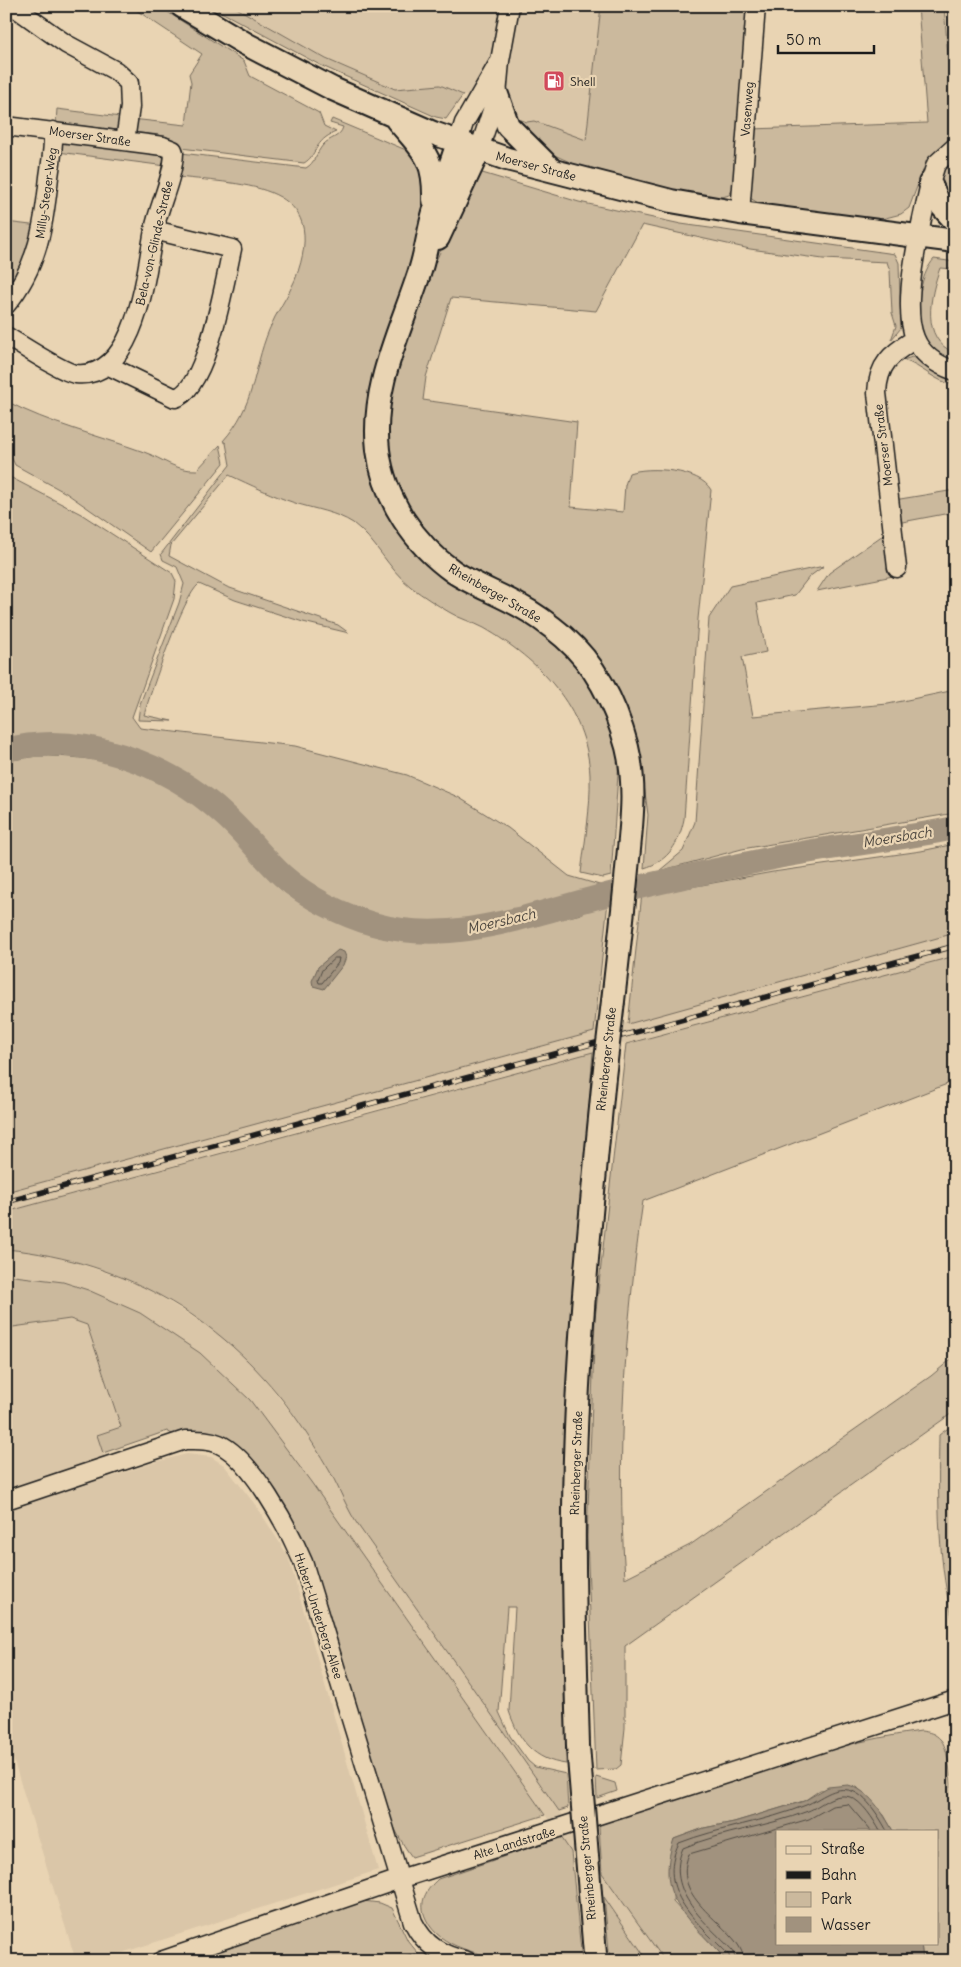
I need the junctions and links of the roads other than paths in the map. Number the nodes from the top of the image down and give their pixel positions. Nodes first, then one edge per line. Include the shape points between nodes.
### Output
1 (13, 6) edge
2 (182, 6) edge
3 (510, 6) edge
4 (756, 6) edge
5 (500, 61) junction
6 (497, 95) junction
7 (394, 117) junction
8 (6, 126) edge
9 (53, 131) junction
10 (125, 141) junction
11 (458, 142) junction
12 (955, 147) edge
13 (173, 150) joint
14 (479, 150) junction
15 (552, 171) junction
16 (930, 183) junction
17 (434, 213) junction
18 (740, 213) junction
19 (955, 222) edge
20 (154, 230) junction
21 (920, 237) junction
22 (955, 241) edge
23 (420, 272) junction
24 (6, 305) edge
25 (6, 336) edge
26 (915, 339) junction
27 (107, 365) junction
28 (955, 371) edge
29 (897, 568) dead end
30 (6, 1500) edge
31 (955, 1704) edge
32 (400, 1879) junction
33 (595, 1957) edge
34 (161, 1961) edge
35 (467, 1961) edge

1 - 10 street via 66,44 116,71 129,83 130,107
2 - 7 main road, Moerser Straße via 268,56
3 - 5 street
4 - 18 street, Vasenweg
5 - 6 street
5 - 11 street via 464,123
6 - 14 street
6 - 15 main road via 508,126
7 - 11 main road, Moerser Straße
7 - 17 main road via 428,158 434,177
8 - 9 street, Moerser Straße
9 - 10 street, Moerser Straße
9 - 24 street, Milly-Steger-Weg via 38,251 18,292
10 - 13 street, Moerser Straße
11 - 14 main road, Moerser Straße
11 - 17 main road, Rheinberger Straße
12 - 16 street via 936,164
13 - 20 street, Bela-von-Glinde-Straße via 174,160
14 - 15 main road, Moerser Straße
14 - 23 main road, Rheinberger Straße
15 - 18 main road, Moerser Straße via 670,200
16 - 19 main road via 939,203
16 - 21 street
17 - 23 main road, Rheinberger Straße
18 - 21 main road, Moerser Straße
20 - 27 street, Bela-von-Glinde-Straße via 142,300 121,351
20 - 27 street via 232,249 204,360 194,382 182,396 175,398
21 - 22 main road, Moerser Straße
21 - 26 street via 910,298
23 - 33 main road, Rheinberger Straße, bridge via 382,378 377,428 383,475 402,516 428,550 456,572 546,623 565,638 592,669 620,724 632,770 633,806 585,1266 574,1510 578,1746
25 - 27 street via 75,374 94,372
26 - 28 street via 924,354 935,363
26 - 29 street, Moerser Straße via 898,349 881,368 877,379
30 - 32 street, Hubert-Underberg-Allee via 185,1440 209,1440 241,1461 286,1526 303,1562
31 - 32 street, Alte Landstraße
32 - 34 street, Alte Landstraße
32 - 35 street, Hubert-Underberg-Allee via 414,1922 425,1942 441,1953

